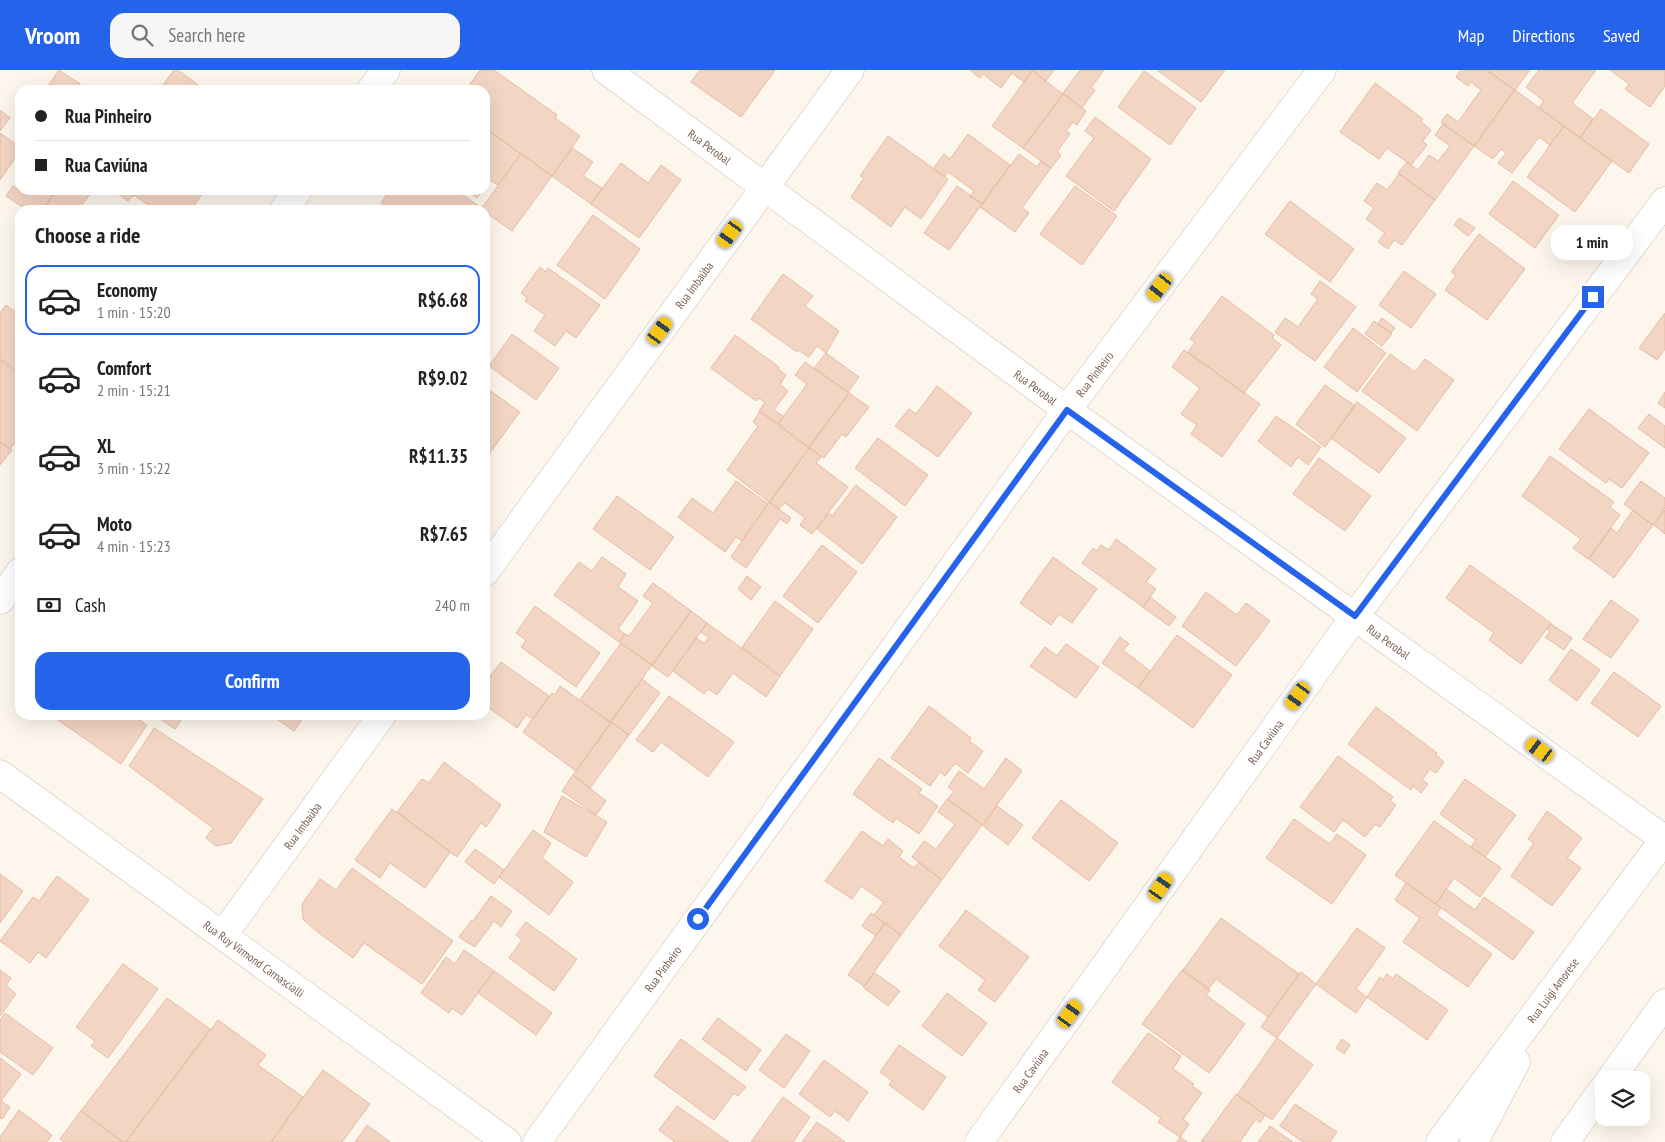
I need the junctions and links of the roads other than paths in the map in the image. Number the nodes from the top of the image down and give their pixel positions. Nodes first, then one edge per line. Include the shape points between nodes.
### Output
1 (386, 70) edge
2 (606, 70) edge
3 (850, 70) edge
4 (1322, 70) edge
5 (375, 85) edge
6 (765, 186) junction
7 (1665, 201) edge
8 (1067, 410) junction
9 (490, 565) edge
10 (15, 579) edge
11 (0, 600) edge
12 (1355, 616) junction
13 (378, 720) edge
14 (0, 774) edge
15 (1665, 839) edge
16 (222, 935) junction
17 (1557, 983) junction
18 (1665, 1003) edge
19 (1616, 1071) edge
20 (1595, 1100) edge
21 (507, 1142) edge
22 (537, 1142) edge
23 (979, 1142) edge
24 (1440, 1142) edge
25 (1474, 1142) edge
26 (1565, 1142) edge

1 - 5 street
2 - 6 street, Rua Perobal
3 - 6 street, Rua Imbaúba
4 - 8 street, Rua Pinheiro
6 - 8 street, Rua Perobal
6 - 9 street, Rua Imbaúba
7 - 12 street, Rua Caviúna
8 - 12 street, Rua Perobal
8 - 22 street, Rua Pinheiro
10 - 11 street
12 - 15 street, Rua Perobal
12 - 23 street, Rua Caviúna
13 - 16 street, Rua Imbaúba
14 - 16 street, Rua Ruy Virmond Carnascialli
15 - 17 street, Rua Luigi Amorese
16 - 21 street, Rua Ruy Virmond Carnascialli
17 - 24 street, Rua Luigi Amorese
17 - 25 street
18 - 19 street
20 - 26 street

